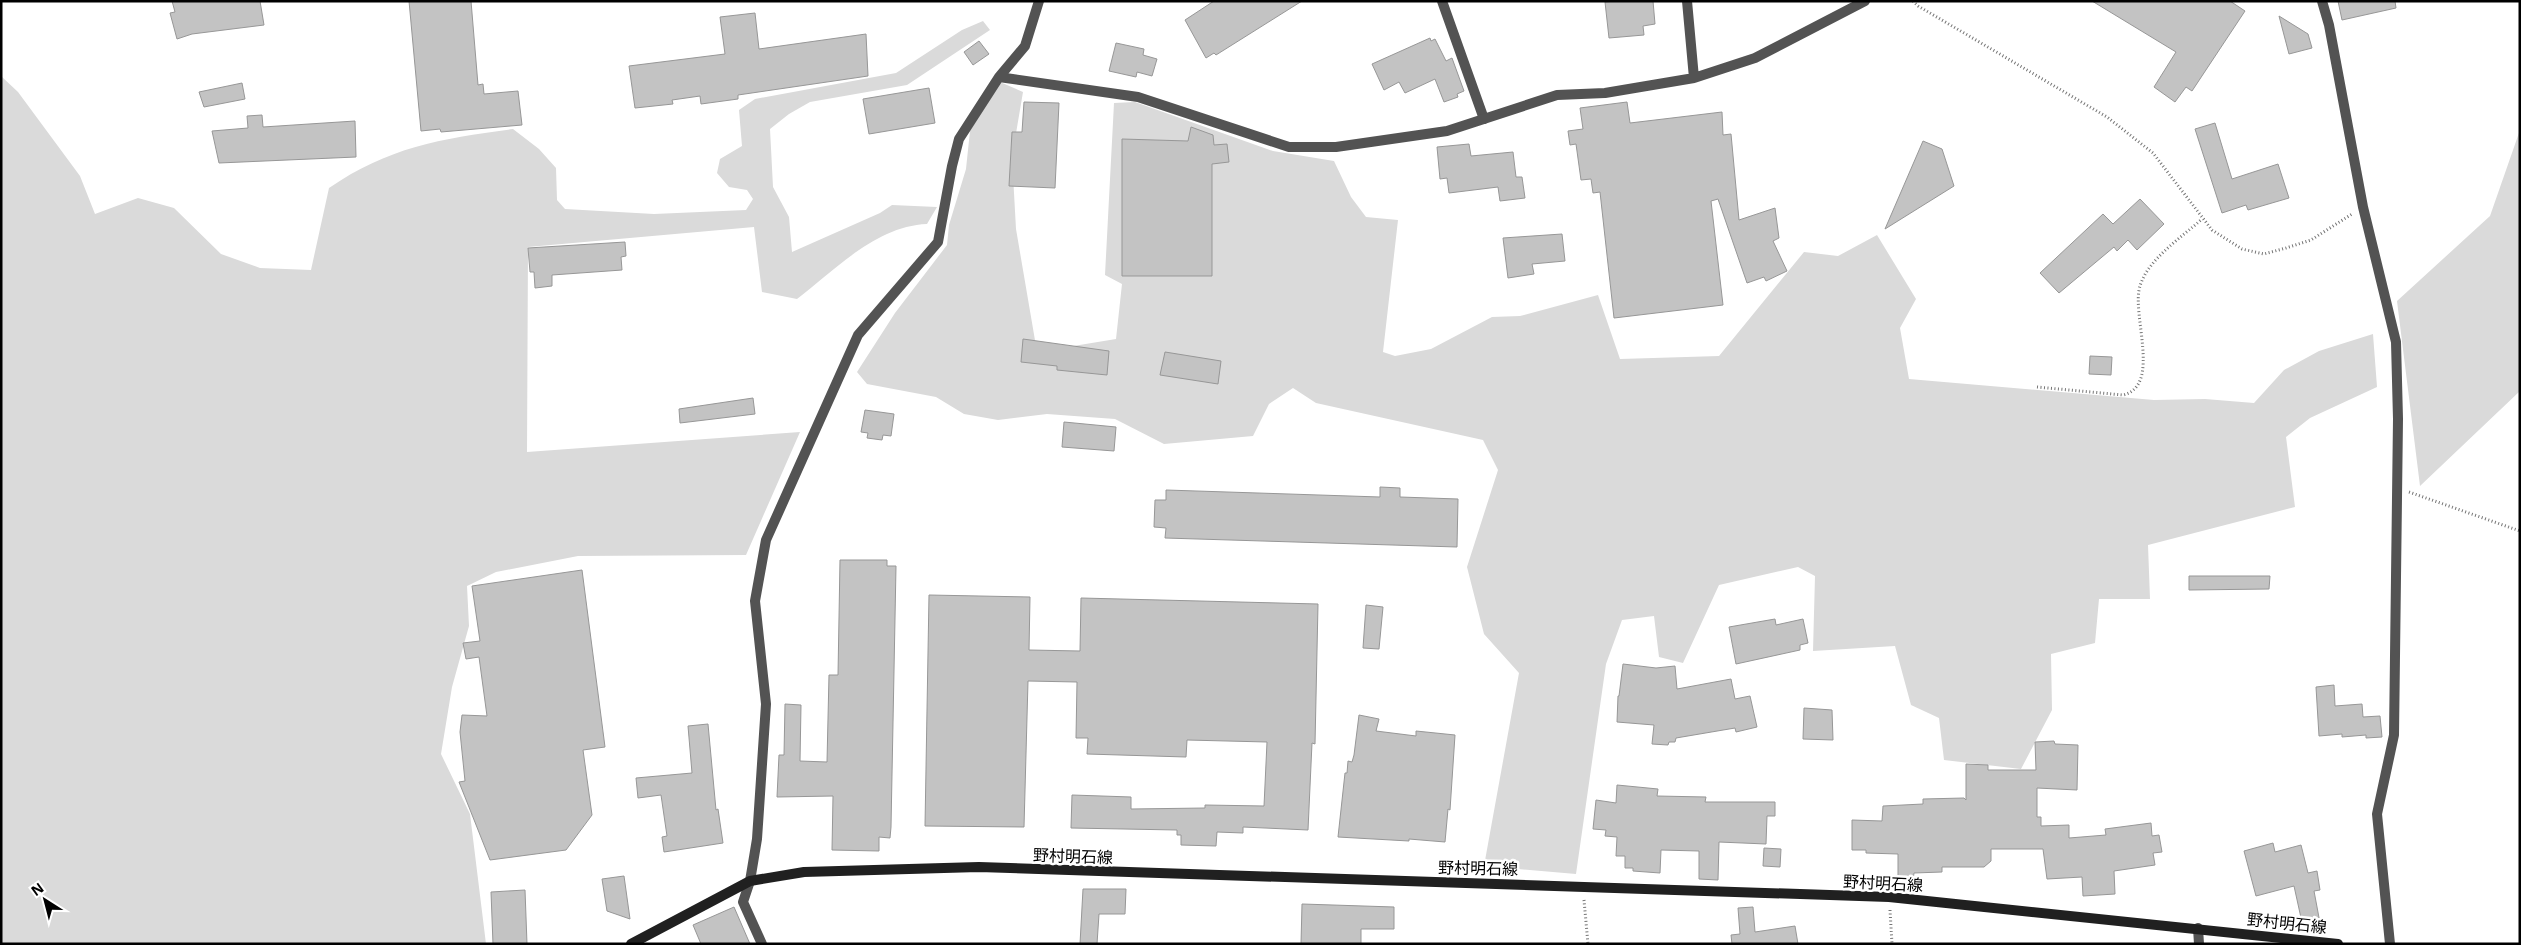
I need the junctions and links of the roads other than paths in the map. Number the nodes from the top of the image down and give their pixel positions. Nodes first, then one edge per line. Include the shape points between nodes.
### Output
1 (1039, 1) edge
2 (1442, 1) edge
3 (1687, 1) edge
4 (1865, 1) edge
5 (2322, 1) edge
6 (999, 77) junction
7 (1694, 78) junction
8 (1484, 119) junction
9 (750, 881) junction
10 (2198, 928) junction
11 (631, 944) edge
12 (762, 944) edge
13 (2199, 944) edge
14 (2338, 944) edge
15 (2390, 944) edge

1 - 6 street via 1025,46
2 - 8 street
3 - 7 street
4 - 7 street via 1755,58
5 - 15 street via 2363,207 2396,342 2394,735 2377,814
6 - 8 street via 1138,97 1289,147 1336,147 1364,143 1446,130
6 - 9 street via 959,139 938,242 858,335 766,540 755,601 766,704 757,839
7 - 8 street via 1605,93 1557,95
9 - 10 main road, 野村明石線 via 804,872 979,867 1582,885 1668,891 1889,897
9 - 11 main road, 野村明石線
9 - 12 street via 743,902
10 - 13 street
10 - 14 main road, 野村明石線

